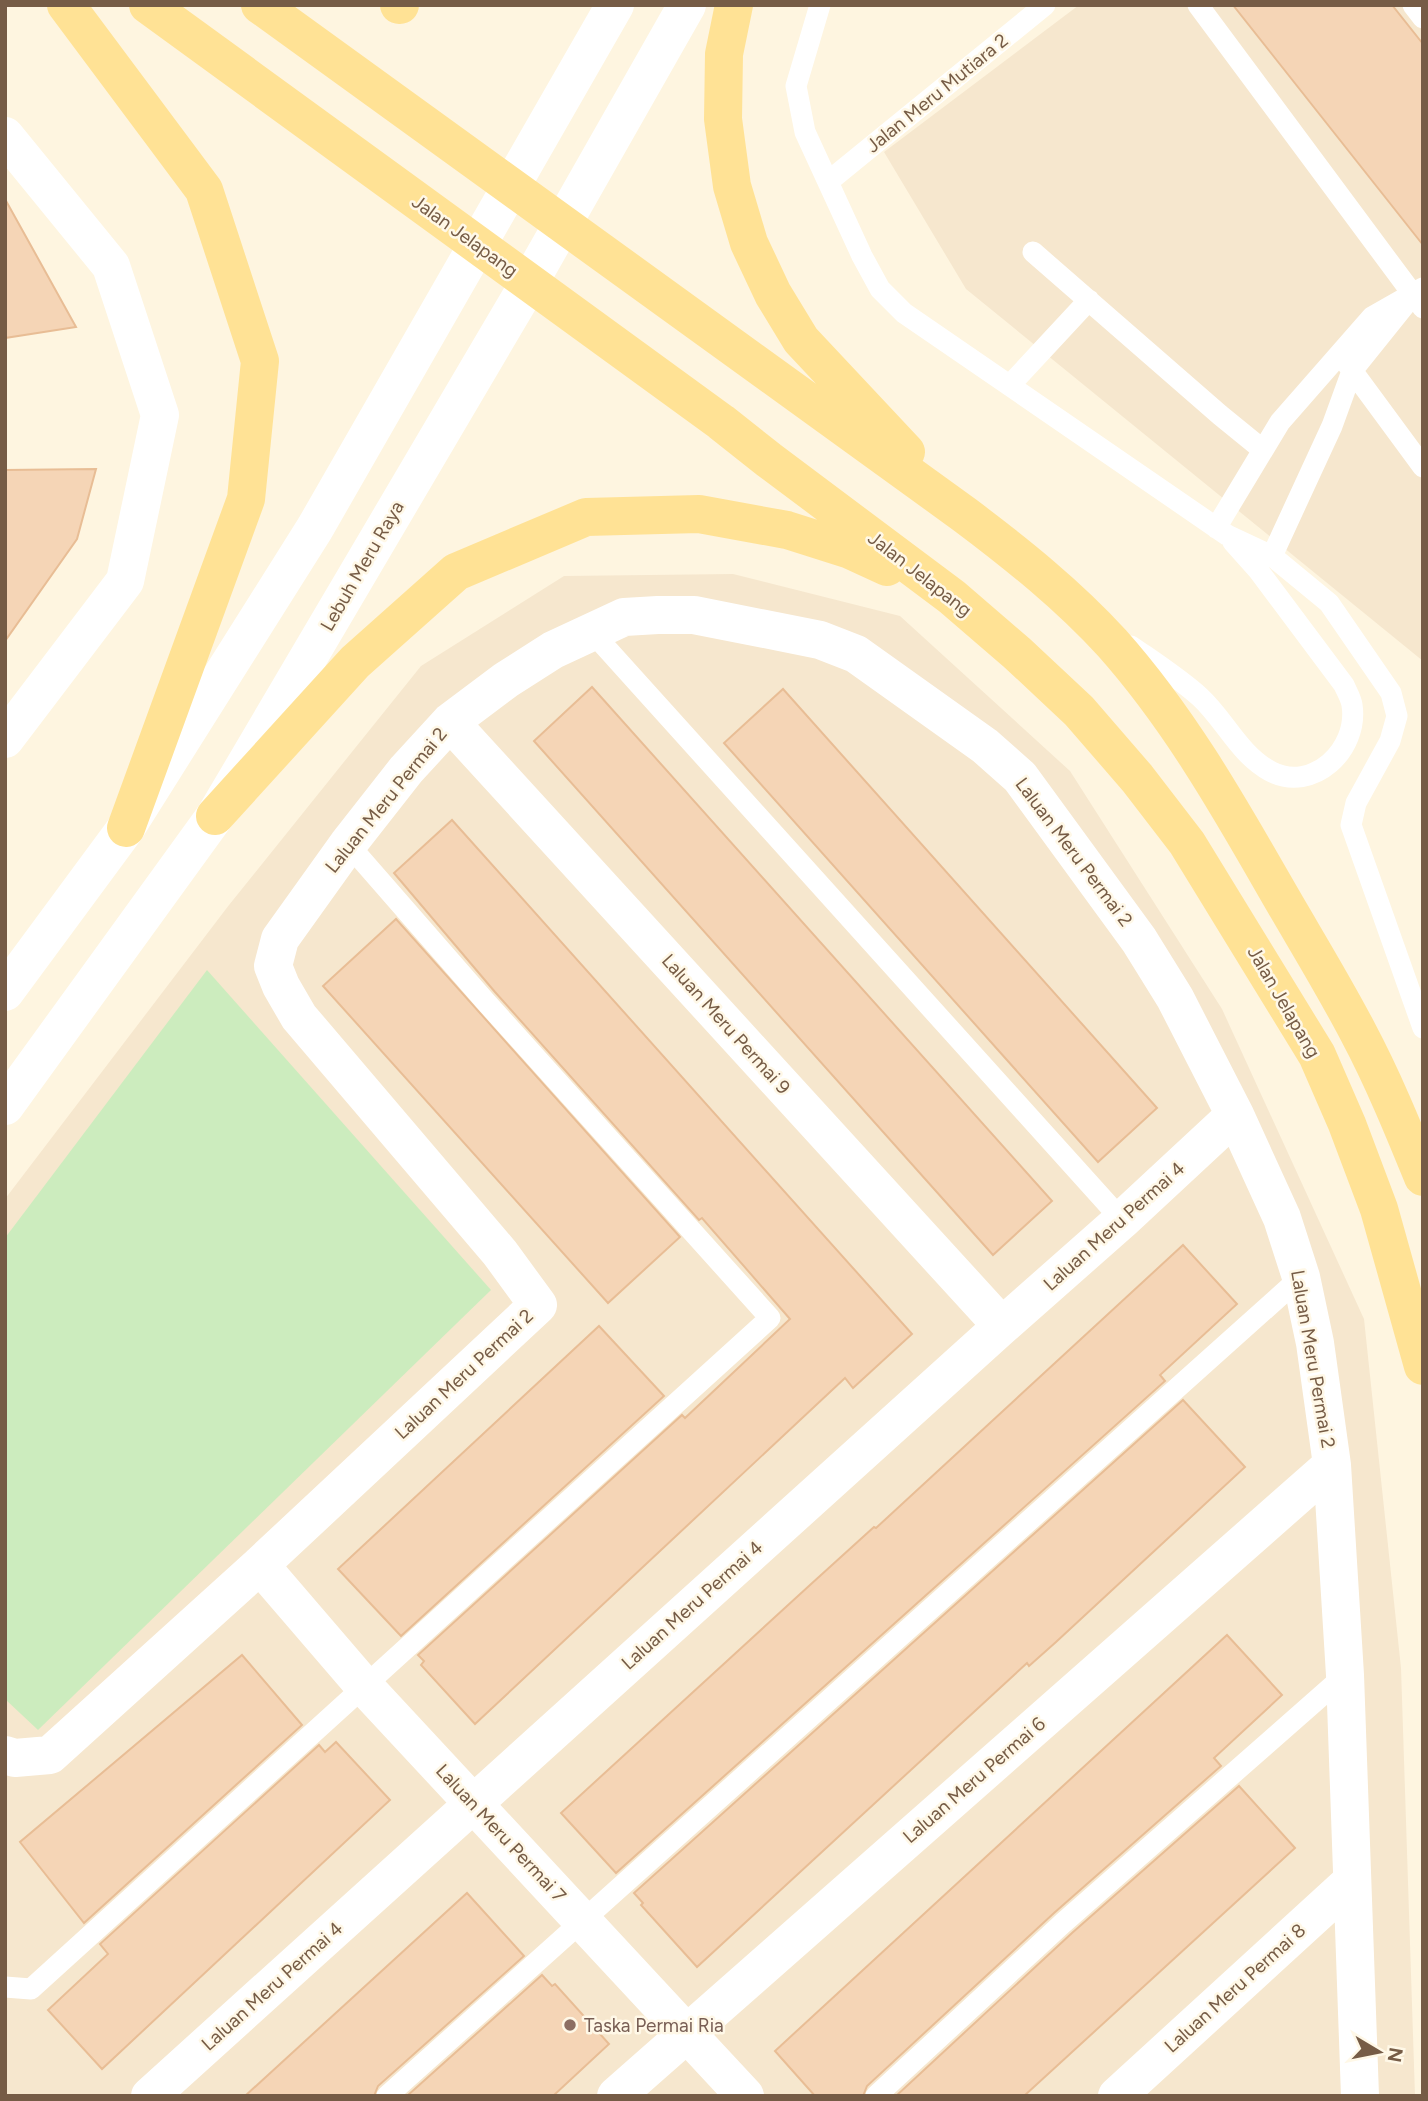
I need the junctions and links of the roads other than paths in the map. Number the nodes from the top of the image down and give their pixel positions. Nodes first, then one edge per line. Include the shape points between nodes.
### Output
1 (66, 5) edge
2 (148, 5) edge
3 (260, 5) edge
4 (615, 5) edge
5 (687, 5) edge
6 (734, 5) edge
7 (820, 5) edge
8 (1045, 5) edge
9 (1198, 5) edge
10 (1413, 5) edge
11 (1423, 18) edge
12 (5, 136) edge
13 (829, 180) junction
14 (512, 188) junction
15 (562, 225) junction
16 (479, 246) junction
17 (1033, 252) dead end
18 (529, 283) junction
19 (1420, 297) edge
20 (1089, 300) junction
21 (1346, 363) junction
22 (1010, 385) junction
23 (1263, 450) junction
24 (1423, 467) edge
25 (965, 515) junction
26 (1222, 532) junction
27 (1272, 556) junction
28 (952, 597) junction
29 (1073, 603) junction
30 (591, 631) junction
31 (450, 722) junction
32 (5, 739) edge
33 (215, 816) junction
34 (126, 828) junction
35 (348, 844) junction
36 (5, 992) edge
37 (1423, 1028) edge
38 (5, 1106) edge
39 (1235, 1115) junction
40 (1423, 1177) edge
41 (1122, 1220) junction
42 (1301, 1278) junction
43 (1002, 1325) junction
44 (1423, 1366) edge
45 (1332, 1465) junction
46 (260, 1565) junction
47 (1345, 1675) junction
48 (363, 1685) junction
49 (5, 1755) edge
50 (473, 1803) junction
51 (1352, 1881) junction
52 (582, 1920) junction
53 (5, 1987) edge
54 (687, 2033) junction
55 (150, 2096) edge
56 (387, 2096) edge
57 (616, 2096) edge
58 (745, 2096) edge
59 (876, 2096) edge
60 (1117, 2096) edge
61 (1360, 2096) edge

1 - 34 main road via 204,190 260,361 246,499
2 - 16 main road, Jalan Jelapang
3 - 14 main road
4 - 14 street
5 - 15 street, Lebuh Meru Raya
6 - 25 main road via 724,54 723,120 732,186 749,243 801,340
7 - 13 lane via 796,86 805,132
8 - 13 lane, Jalan Meru Mutiara 2
9 - 19 lane
10 - 11 lane
12 - 32 street via 111,266 160,415 125,581
13 - 22 lane via 880,289 904,313
14 - 15 main road
14 - 16 street
15 - 18 street, Lebuh Meru Raya
15 - 25 main road
16 - 18 main road, Jalan Jelapang
16 - 34 street via 315,528
17 - 20 lane
18 - 28 main road, Jalan Jelapang
18 - 33 street, Lebuh Meru Raya
19 - 21 lane via 1372,317
20 - 22 lane
20 - 23 lane
21 - 23 lane via 1280,422
21 - 24 lane
21 - 27 lane via 1332,426
22 - 26 lane
23 - 26 lane
25 - 29 main road
26 - 27 lane
26 - 29 lane via 1287,608 1344,685 1352,703 1347,739 1324,769 1289,776 1259,764 1200,698
27 - 37 lane via 1329,603 1391,692 1397,716 1390,741 1356,803 1351,825
28 - 33 main road via 850,550 787,530 699,514 586,517 456,572 355,662
28 - 44 main road, Jalan Jelapang via 1079,711 1137,778 1187,843 1268,972 1317,1055 1347,1124 1379,1209
29 - 40 main road via 1147,686 1231,811 1358,1032
30 - 31 street, Laluan Meru Permai 2 via 506,680
30 - 39 street, Laluan Meru Permai 2 via 624,617 694,615 820,640 856,654 975,738 1020,777 1139,940 1175,998
30 - 41 lane
31 - 35 street, Laluan Meru Permai 2
31 - 43 street, Laluan Meru Permai 9
33 - 38 street, Lebuh Meru Raya
34 - 36 street
35 - 46 street, Laluan Meru Permai 2 via 280,939 273,966 281,986 306,1026 500,1253 538,1304
35 - 48 lane via 770,1318
39 - 41 street, Laluan Meru Permai 4
39 - 42 street, Laluan Meru Permai 2 via 1282,1218
41 - 43 street, Laluan Meru Permai 4
42 - 45 street, Laluan Meru Permai 2
42 - 52 lane
43 - 50 street, Laluan Meru Permai 4
45 - 47 street, Laluan Meru Permai 2
45 - 54 street, Laluan Meru Permai 6
46 - 48 street, Laluan Meru Permai 7
46 - 49 street, Laluan Meru Permai 2 via 50,1755
47 - 51 street, Laluan Meru Permai 2
47 - 59 lane via 1063,1923
48 - 50 street, Laluan Meru Permai 7
48 - 53 lane via 30,1989
50 - 52 street, Laluan Meru Permai 7
50 - 55 street, Laluan Meru Permai 4
51 - 60 street, Laluan Meru Permai 8
51 - 61 street, Laluan Meru Permai 2
52 - 54 street, Laluan Meru Permai 7
52 - 56 lane
54 - 57 street, Laluan Meru Permai 6
54 - 58 street, Laluan Meru Permai 7

